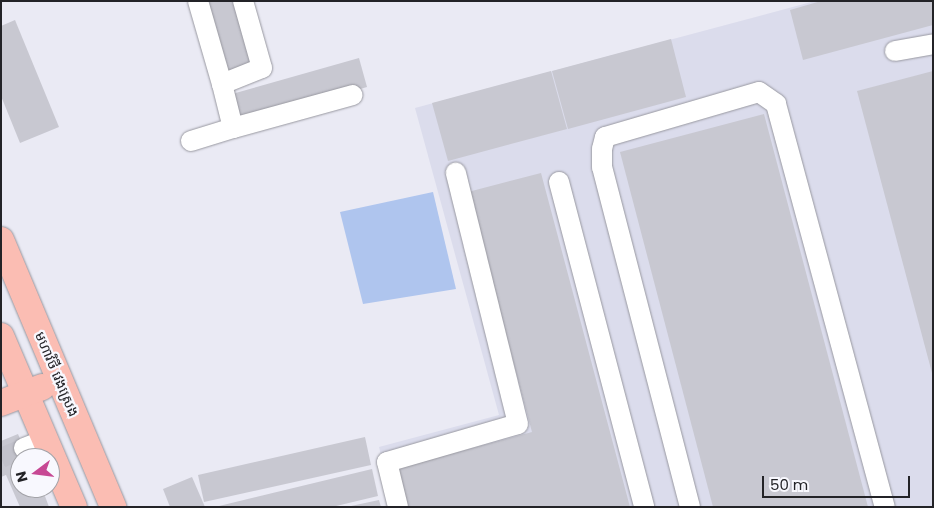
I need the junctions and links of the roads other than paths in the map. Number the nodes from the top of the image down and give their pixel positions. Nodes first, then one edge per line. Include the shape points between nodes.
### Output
1 (198, 1) edge
2 (243, 1) edge
3 (933, 44) edge
4 (895, 51) dead end
5 (222, 84) junction
6 (354, 95) dead end
7 (233, 128) junction
8 (191, 140) dead end
9 (456, 173) dead end
10 (559, 182) dead end
11 (1, 240) edge
12 (1, 336) edge
13 (46, 345) junction
14 (6, 362) edge
15 (60, 380) junction
16 (26, 394) junction
17 (1, 403) edge
18 (74, 507) edge
19 (113, 507) edge
20 (398, 507) edge
21 (644, 507) edge
22 (690, 507) edge
23 (885, 507) edge

1 - 5 lane
2 - 5 lane via 262,68
3 - 4 lane
5 - 7 lane
6 - 7 lane
7 - 8 lane
9 - 20 lane via 518,424 387,462
10 - 21 lane
11 - 13 main road, មហាវិថី វេងស្រេង
12 - 14 main road
13 - 14 main road
13 - 15 main road, មហាវិថី វេងស្រេង
14 - 16 main road
15 - 16 main road
15 - 19 main road, មហាវិថី វេងស្រេង
16 - 17 main road
16 - 18 main road via 35,444
22 - 23 lane via 602,166 602,149 605,137 759,92 776,104

